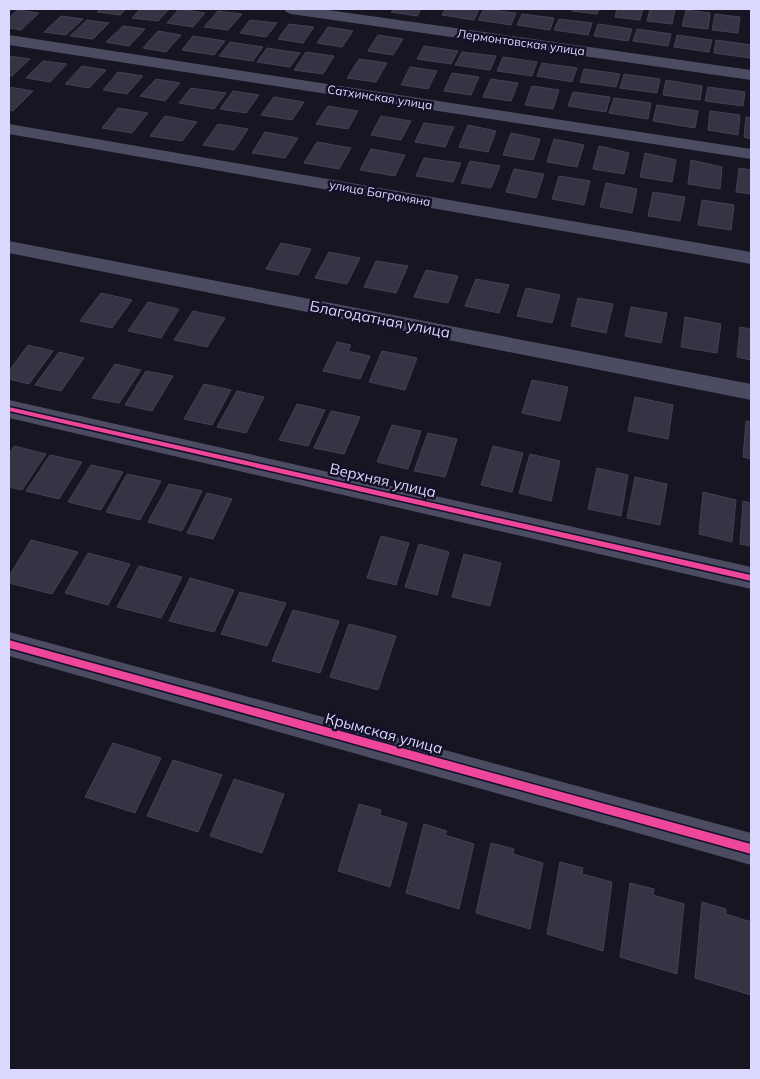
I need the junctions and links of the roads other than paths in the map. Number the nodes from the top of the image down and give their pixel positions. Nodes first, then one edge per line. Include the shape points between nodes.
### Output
1 (291, 9) edge
2 (9, 40) edge
3 (751, 75) edge
4 (9, 129) edge
5 (751, 154) edge
6 (9, 247) edge
7 (751, 258) edge
8 (751, 392) edge
9 (9, 409) edge
10 (751, 578) edge
11 (9, 644) edge
12 (751, 849) edge

1 - 3 street, Лермонтовская улица
2 - 5 street, Сатхинская улица
4 - 7 street, улица Баграмяна
6 - 8 street, Благодатная улица
9 - 10 street, Верхняя улица
11 - 12 street, Крымская улица

